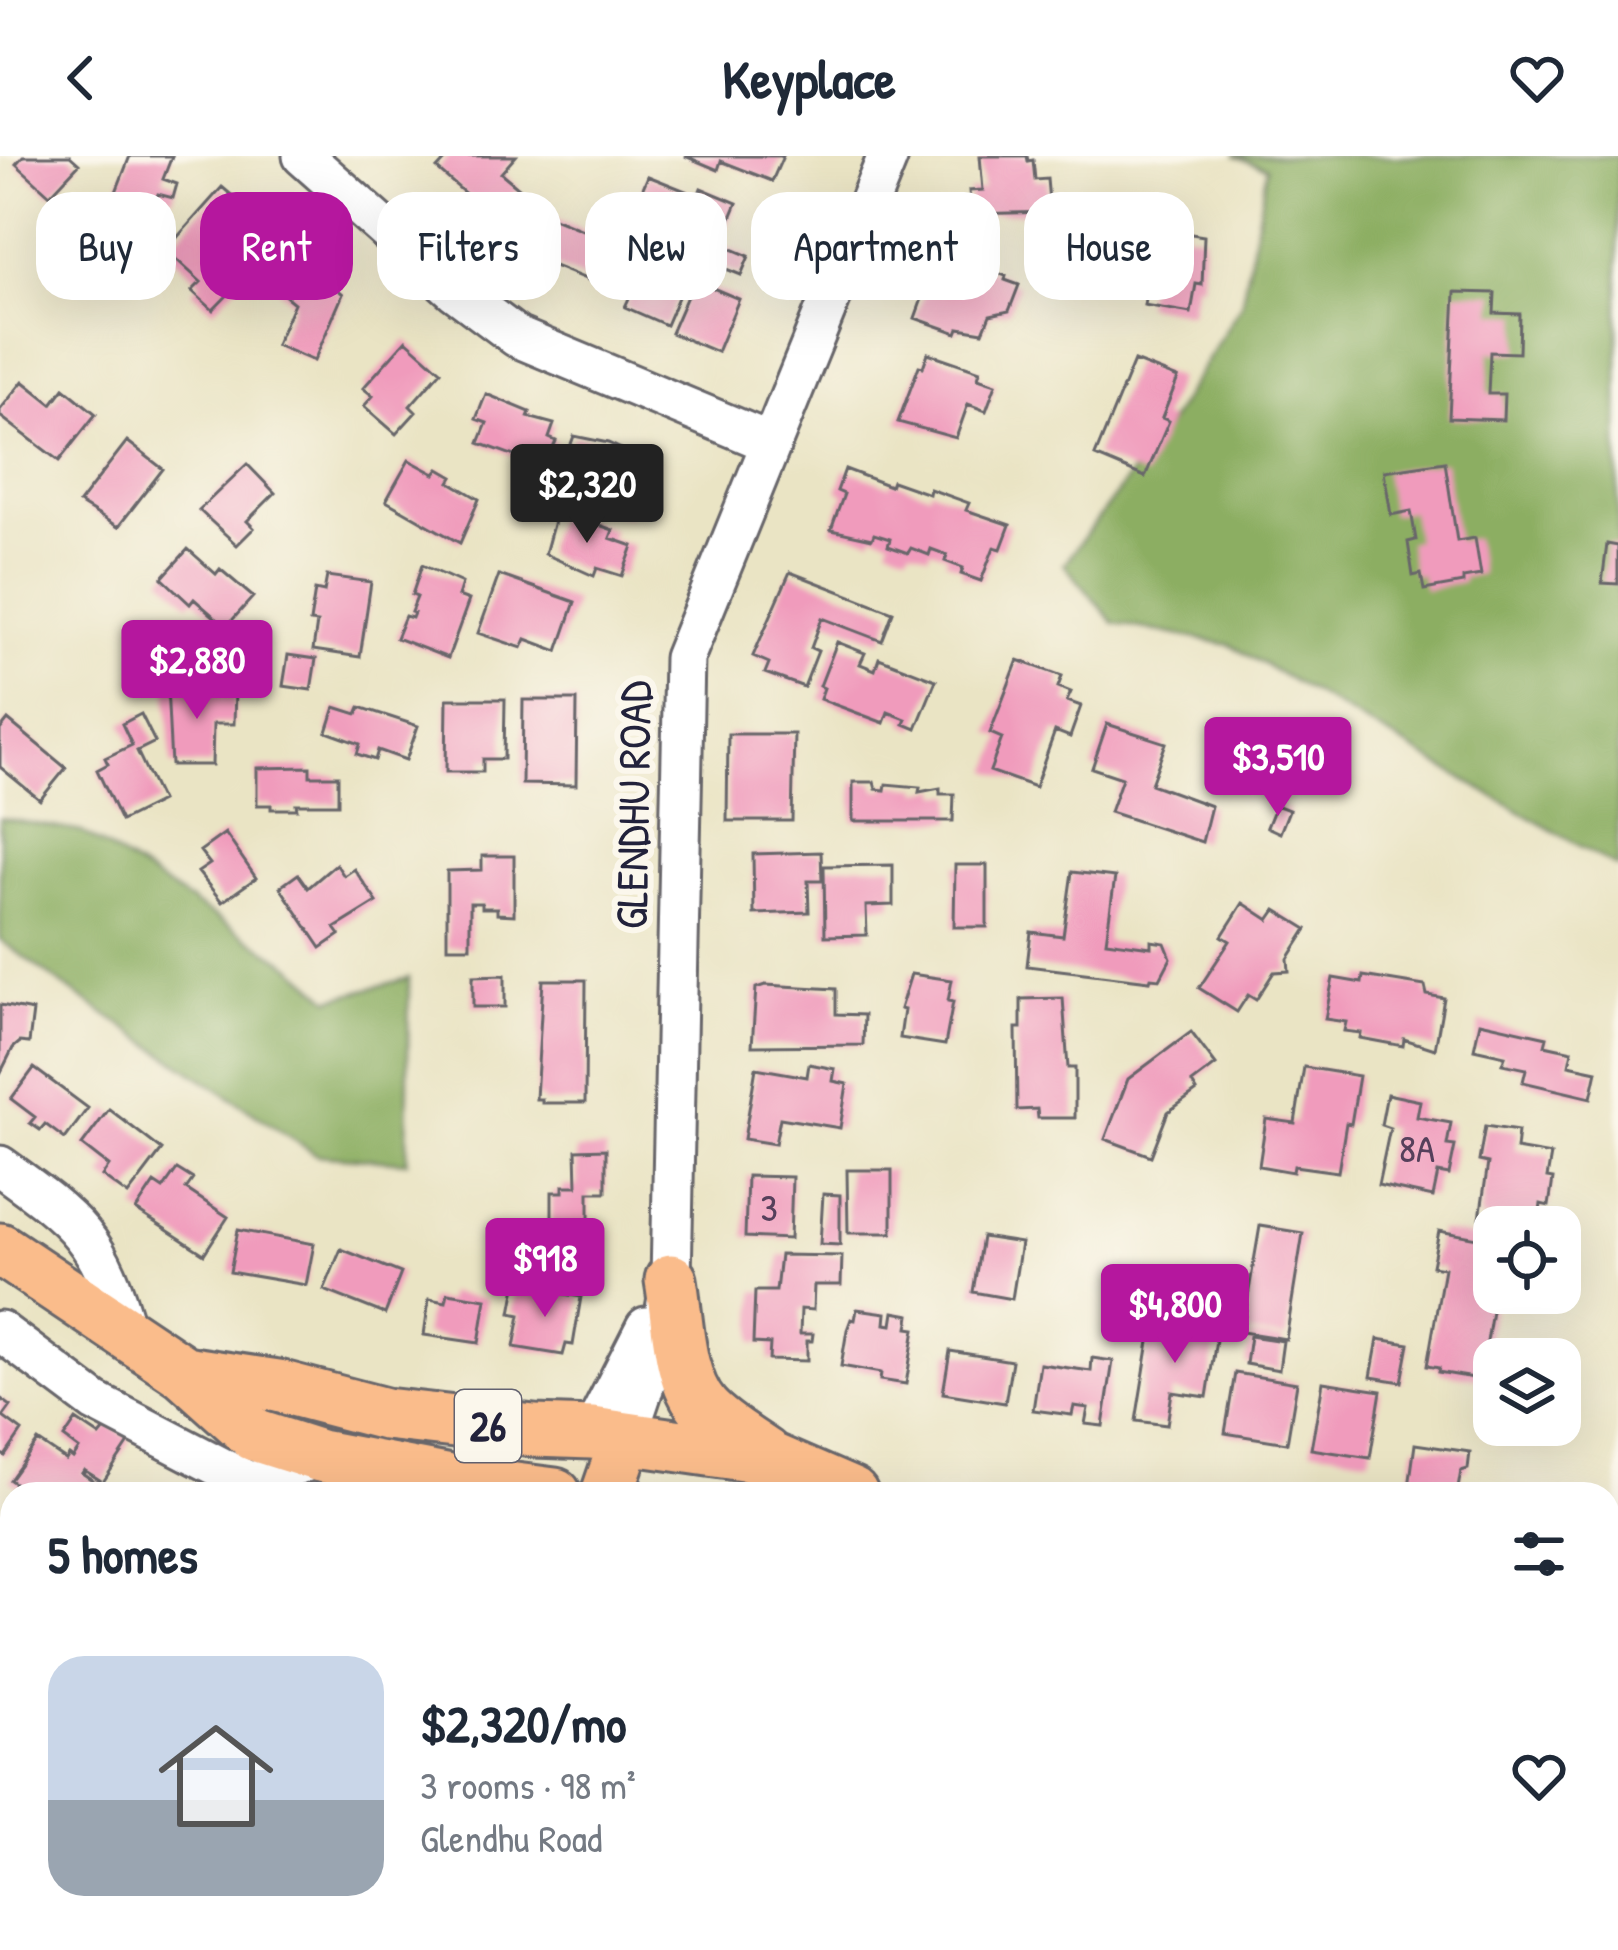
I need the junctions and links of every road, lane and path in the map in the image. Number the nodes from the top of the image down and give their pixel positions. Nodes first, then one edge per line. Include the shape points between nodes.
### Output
1 (303, 156) edge
2 (887, 156) edge
3 (772, 443) junction
4 (0, 1166) edge
5 (0, 1250) edge
6 (671, 1280) junction
7 (0, 1331) edge
8 (126, 1333) junction
9 (184, 1372) junction
10 (609, 1436) junction
11 (320, 1456) junction
12 (771, 1459) junction
13 (249, 1482) edge
14 (254, 1482) edge
15 (430, 1482) edge
16 (578, 1482) edge
17 (607, 1482) edge
18 (824, 1482) edge

1 - 3 street via 517,337
2 - 3 street, GLENDHU ROAD
3 - 6 street, GLENDHU ROAD via 684,658
4 - 8 street via 93,1245
5 - 8 main road, 26
6 - 10 street, GLENDHU ROAD via 662,1333
6 - 12 main road via 695,1395
7 - 13 street via 95,1402
8 - 9 main road, 26
9 - 10 main road, 26 via 385,1414
9 - 11 main road, 26 via 254,1435
10 - 12 main road, 26
10 - 16 main road
10 - 17 main road
11 - 14 street
11 - 15 main road, 26
12 - 18 main road, 26

